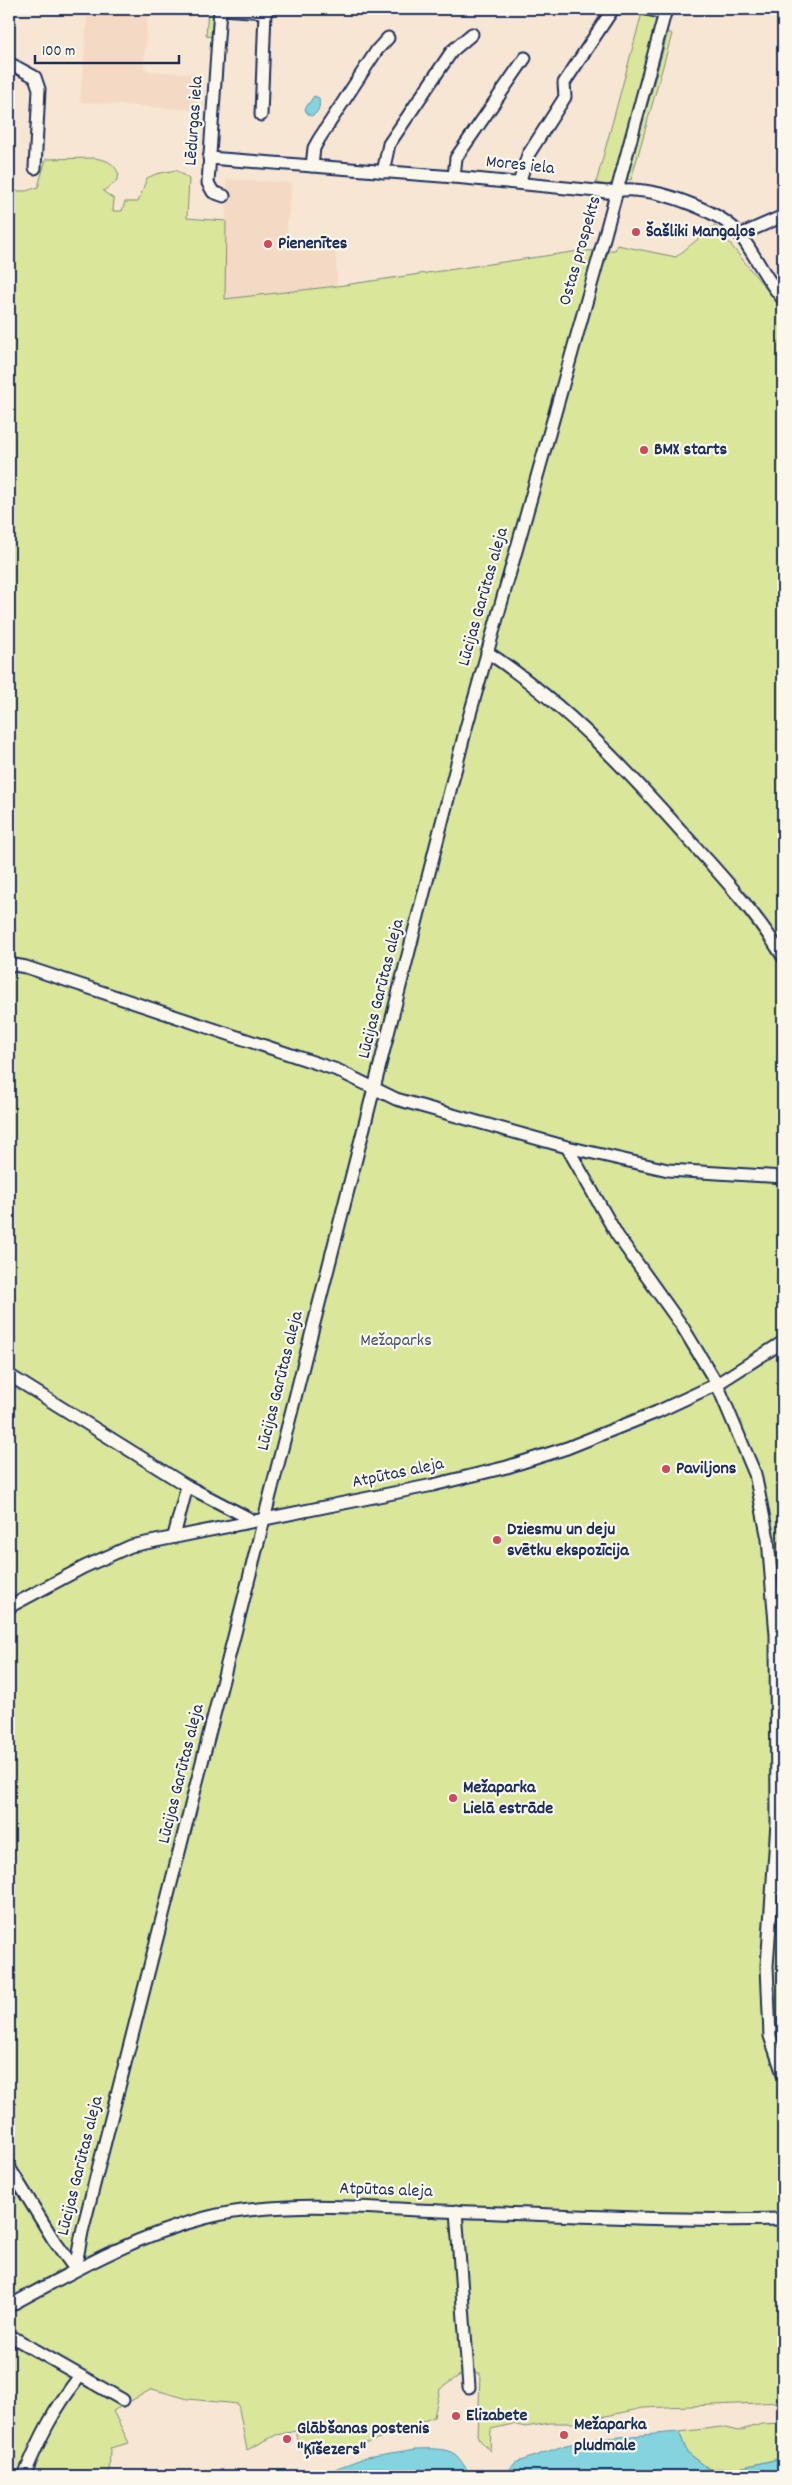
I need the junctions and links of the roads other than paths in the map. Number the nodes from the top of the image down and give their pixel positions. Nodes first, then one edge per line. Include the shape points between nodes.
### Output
1 (220, 9) edge
2 (613, 9) edge
3 (646, 9) edge
4 (267, 11) edge
5 (666, 11) edge
6 (472, 34) dead end
7 (388, 38) dead end
8 (526, 58) dead end
9 (9, 63) edge
10 (261, 115) dead end
11 (209, 158) junction
12 (312, 166) junction
13 (36, 168) dead end
14 (383, 172) junction
15 (454, 177) junction
16 (519, 183) junction
17 (616, 191) junction
18 (224, 196) dead end
19 (783, 216) edge
20 (740, 235) junction
21 (778, 286) edge
22 (783, 298) edge
23 (528, 504) joint
24 (487, 652) junction
25 (783, 957) edge
26 (9, 964) edge
27 (375, 1089) junction
28 (567, 1147) junction
29 (783, 1177) edge
30 (783, 1342) edge
31 (9, 1375) edge
32 (717, 1384) junction
33 (187, 1486) junction
34 (258, 1520) junction
35 (174, 1536) junction
36 (9, 1607) edge
37 (783, 2074) edge
38 (9, 2167) edge
39 (456, 2211) junction
40 (783, 2220) edge
41 (75, 2269) junction
42 (9, 2306) edge
43 (9, 2335) edge
44 (80, 2376) junction
45 (469, 2387) dead end
46 (123, 2400) dead end
47 (24, 2476) edge

1 - 4 street
1 - 11 street, Lēdurgas iela
2 - 16 street via 564,83 565,98 528,155
3 - 5 street
4 - 10 street
5 - 17 street, Ostas prospekts
6 - 14 street via 452,51 389,144
7 - 12 street via 319,138
8 - 15 street via 456,158
9 - 13 street via 35,77 39,89
11 - 12 street, Mores iela
11 - 18 street, Lēdurgas iela via 209,187 215,194
12 - 14 street, Mores iela
14 - 15 street, Mores iela
15 - 16 street, Mores iela
16 - 17 street, Mores iela
17 - 20 street, Mores iela via 639,190 677,199 719,217
17 - 23 street, Ostas prospekts
19 - 20 street
20 - 21 street, Mores iela
21 - 22 street, Mores iela
23 - 24 street, Lūcijas Garūtas aleja
24 - 25 street via 586,731 653,799 732,888
24 - 27 street, Lūcijas Garūtas aleja
26 - 27 street via 337,1070
27 - 28 street via 396,1099
27 - 34 street, Lūcijas Garūtas aleja
28 - 29 street via 668,1170
28 - 32 street via 617,1235 682,1326
30 - 32 street, Atpūtas aleja
31 - 33 street
32 - 34 street, Atpūtas aleja via 567,1448 507,1467
32 - 37 street via 755,1474 774,1589 777,1823 767,1966 770,2036
33 - 34 street
33 - 35 street
34 - 35 street, Atpūtas aleja
34 - 41 street, Lūcijas Garūtas aleja via 188,1824
35 - 36 street, Atpūtas aleja via 131,1546
38 - 41 street via 53,2240
39 - 40 street, Atpūtas aleja
39 - 41 street, Atpūtas aleja via 268,2208 207,2218 166,2229
39 - 45 street
41 - 42 street, Atpūtas aleja
43 - 44 street
44 - 46 street
44 - 47 street via 57,2406

